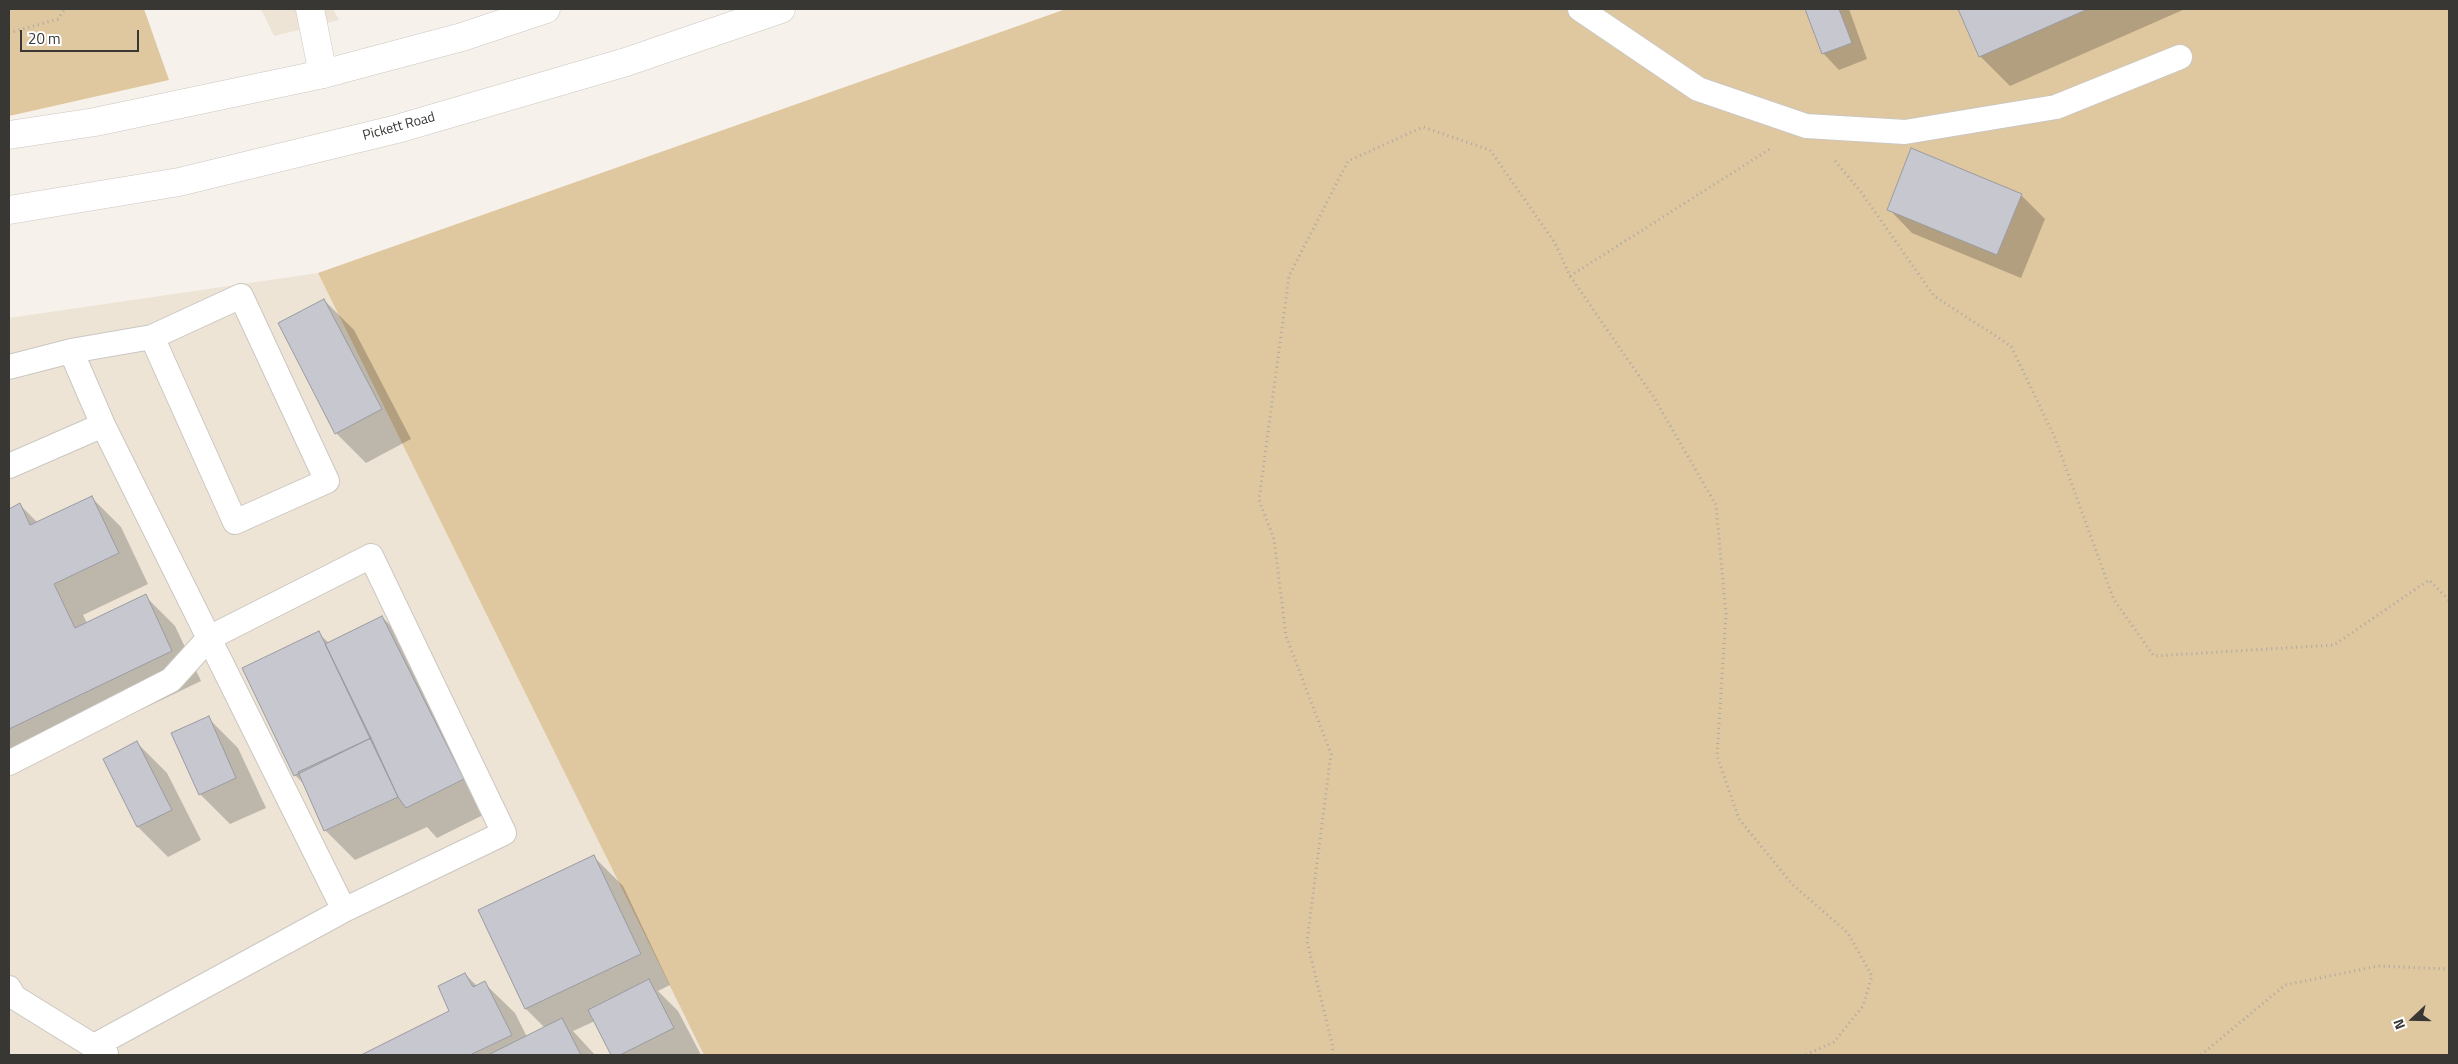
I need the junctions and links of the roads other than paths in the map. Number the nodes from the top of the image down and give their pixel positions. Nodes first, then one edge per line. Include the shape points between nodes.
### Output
1 (310, 9) edge
2 (546, 9) edge
3 (781, 9) edge
4 (1580, 9) edge
5 (2180, 57) dead end
6 (323, 74) junction
7 (9, 135) edge
8 (9, 210) edge
9 (152, 337) junction
10 (71, 351) junction
11 (9, 367) edge
12 (103, 425) junction
13 (9, 466) edge
14 (209, 638) junction
15 (9, 763) edge
16 (344, 910) junction
17 (9, 988) edge
18 (101, 1051) edge

1 - 6 main road
2 - 6 main road via 462,37
3 - 8 main road, Pickett Road via 626,62 397,129 179,182
4 - 5 lane via 1698,89 1806,126 1905,132 2056,107
6 - 7 main road via 95,122
9 - 9 lane via 242,296 327,481 236,522
9 - 10 lane
10 - 11 lane
10 - 12 lane
12 - 13 lane
12 - 14 lane
14 - 15 lane via 171,680
14 - 16 lane
14 - 16 lane via 371,556 504,833
16 - 18 lane
17 - 18 lane via 14,996

